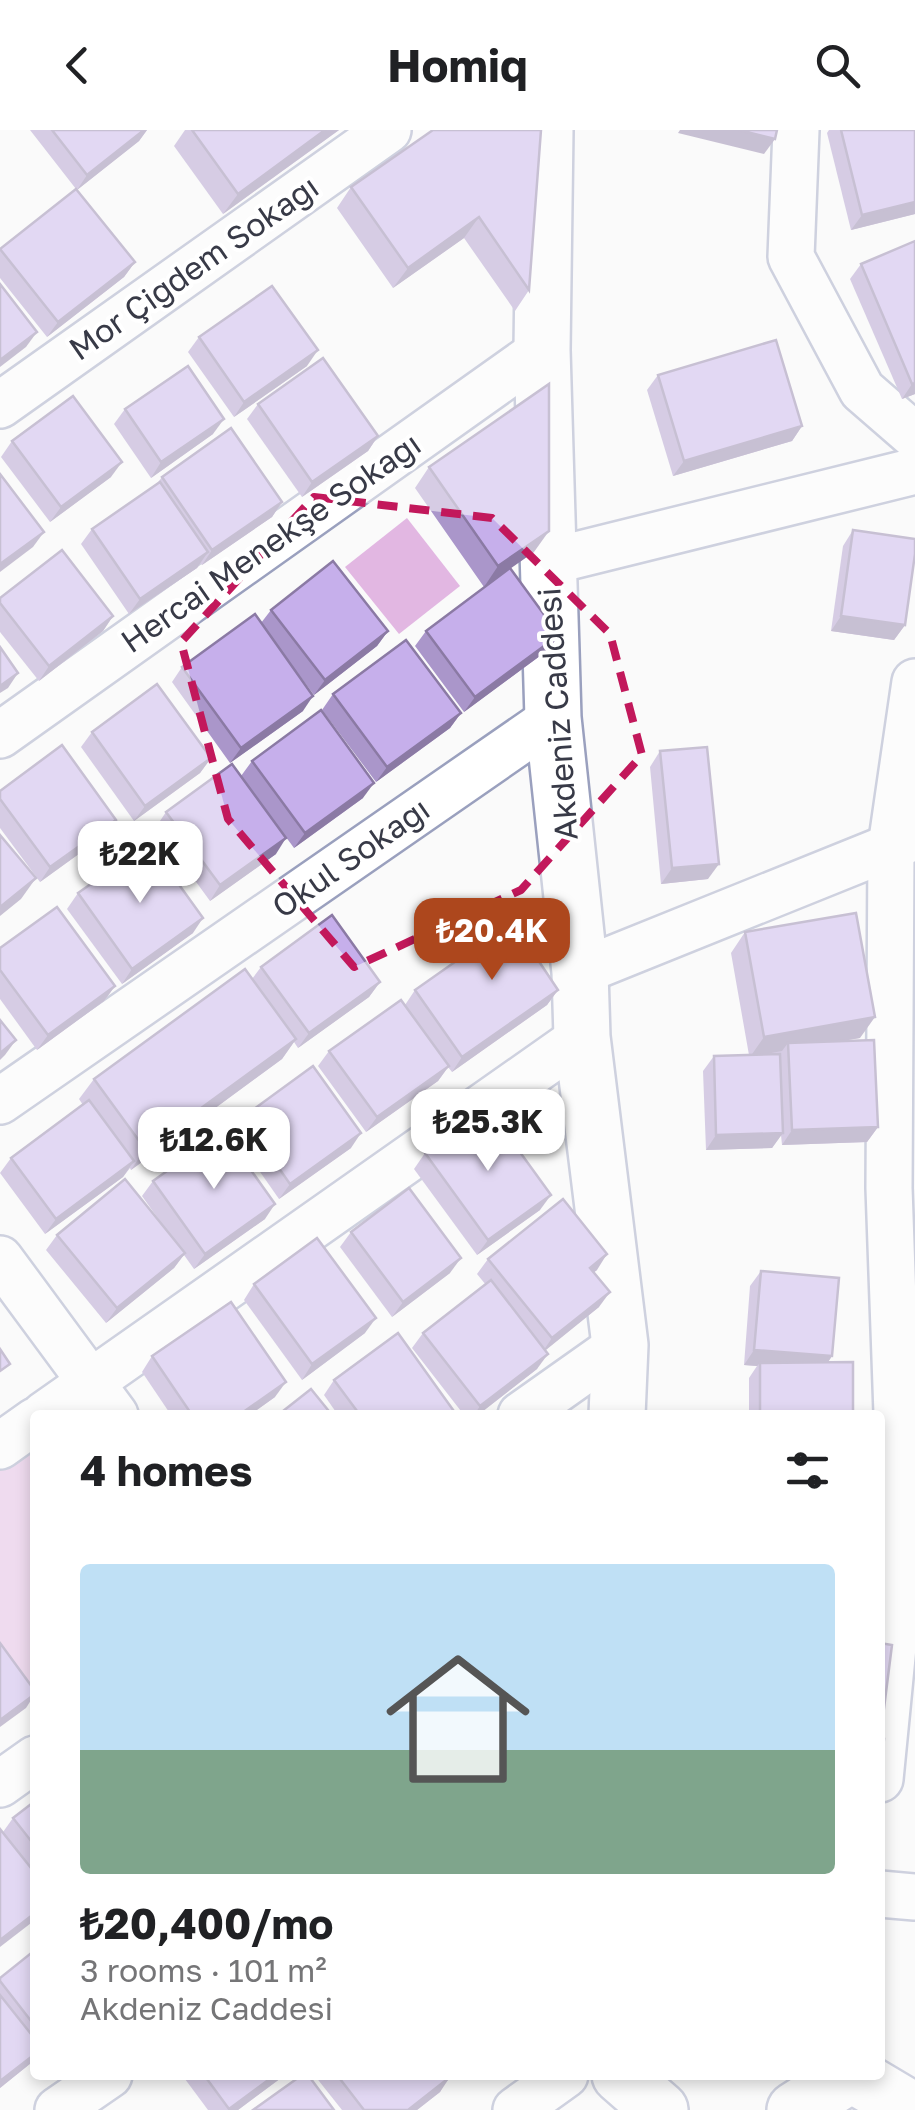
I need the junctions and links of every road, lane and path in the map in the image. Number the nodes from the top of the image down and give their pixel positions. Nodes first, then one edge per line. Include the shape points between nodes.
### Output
1 (388, 130) edge
2 (545, 130) edge
3 (796, 130) edge
4 (542, 350) junction
5 (0, 406) edge
6 (915, 436) edge
7 (915, 471) edge
8 (548, 562) junction
9 (915, 682) edge
10 (553, 718) junction
11 (0, 736) edge
12 (903, 842) edge
13 (580, 972) junction
14 (582, 1036) junction
15 (0, 1101) edge
16 (902, 1184) edge
17 (0, 1260) edge
18 (620, 1345) junction
19 (103, 1399) edge
20 (62, 1410) edge
21 (528, 1410) edge
22 (617, 1410) edge
23 (30, 1425) edge
24 (0, 1446) edge
25 (908, 1553) edge
26 (885, 1739) edge
27 (30, 1763) edge
28 (0, 1784) edge
29 (885, 1894) edge
30 (915, 1897) edge
31 (102, 2080) edge
32 (558, 2080) edge
33 (626, 2080) edge
34 (844, 2080) edge
35 (861, 2080) edge
36 (58, 2110) edge
37 (516, 2110) edge
38 (660, 2110) edge
39 (795, 2110) edge
40 (912, 2110) edge

1 - 5 street, Mor Çiğdem Sokağı
2 - 4 street, Akdeniz Caddesi
3 - 6 street via 791,257 862,390
4 - 8 street, Akdeniz Caddesi
4 - 11 street, Hercai Menekşe Sokağı
7 - 8 street
8 - 10 street, Akdeniz Caddesi
9 - 12 street
10 - 13 street, Akdeniz Caddesi
10 - 15 street, Okul Sokağı
12 - 13 street
12 - 16 street
13 - 14 street, Akdeniz Caddesi
14 - 18 street, Akdeniz Caddesi
14 - 19 street
16 - 25 street
17 - 19 street
18 - 21 street
18 - 22 street, Akdeniz Caddesi
19 - 20 street
23 - 24 street
25 - 26 street
27 - 28 street
29 - 30 street
31 - 36 street
32 - 37 street
33 - 38 street
34 - 39 street
35 - 40 street

